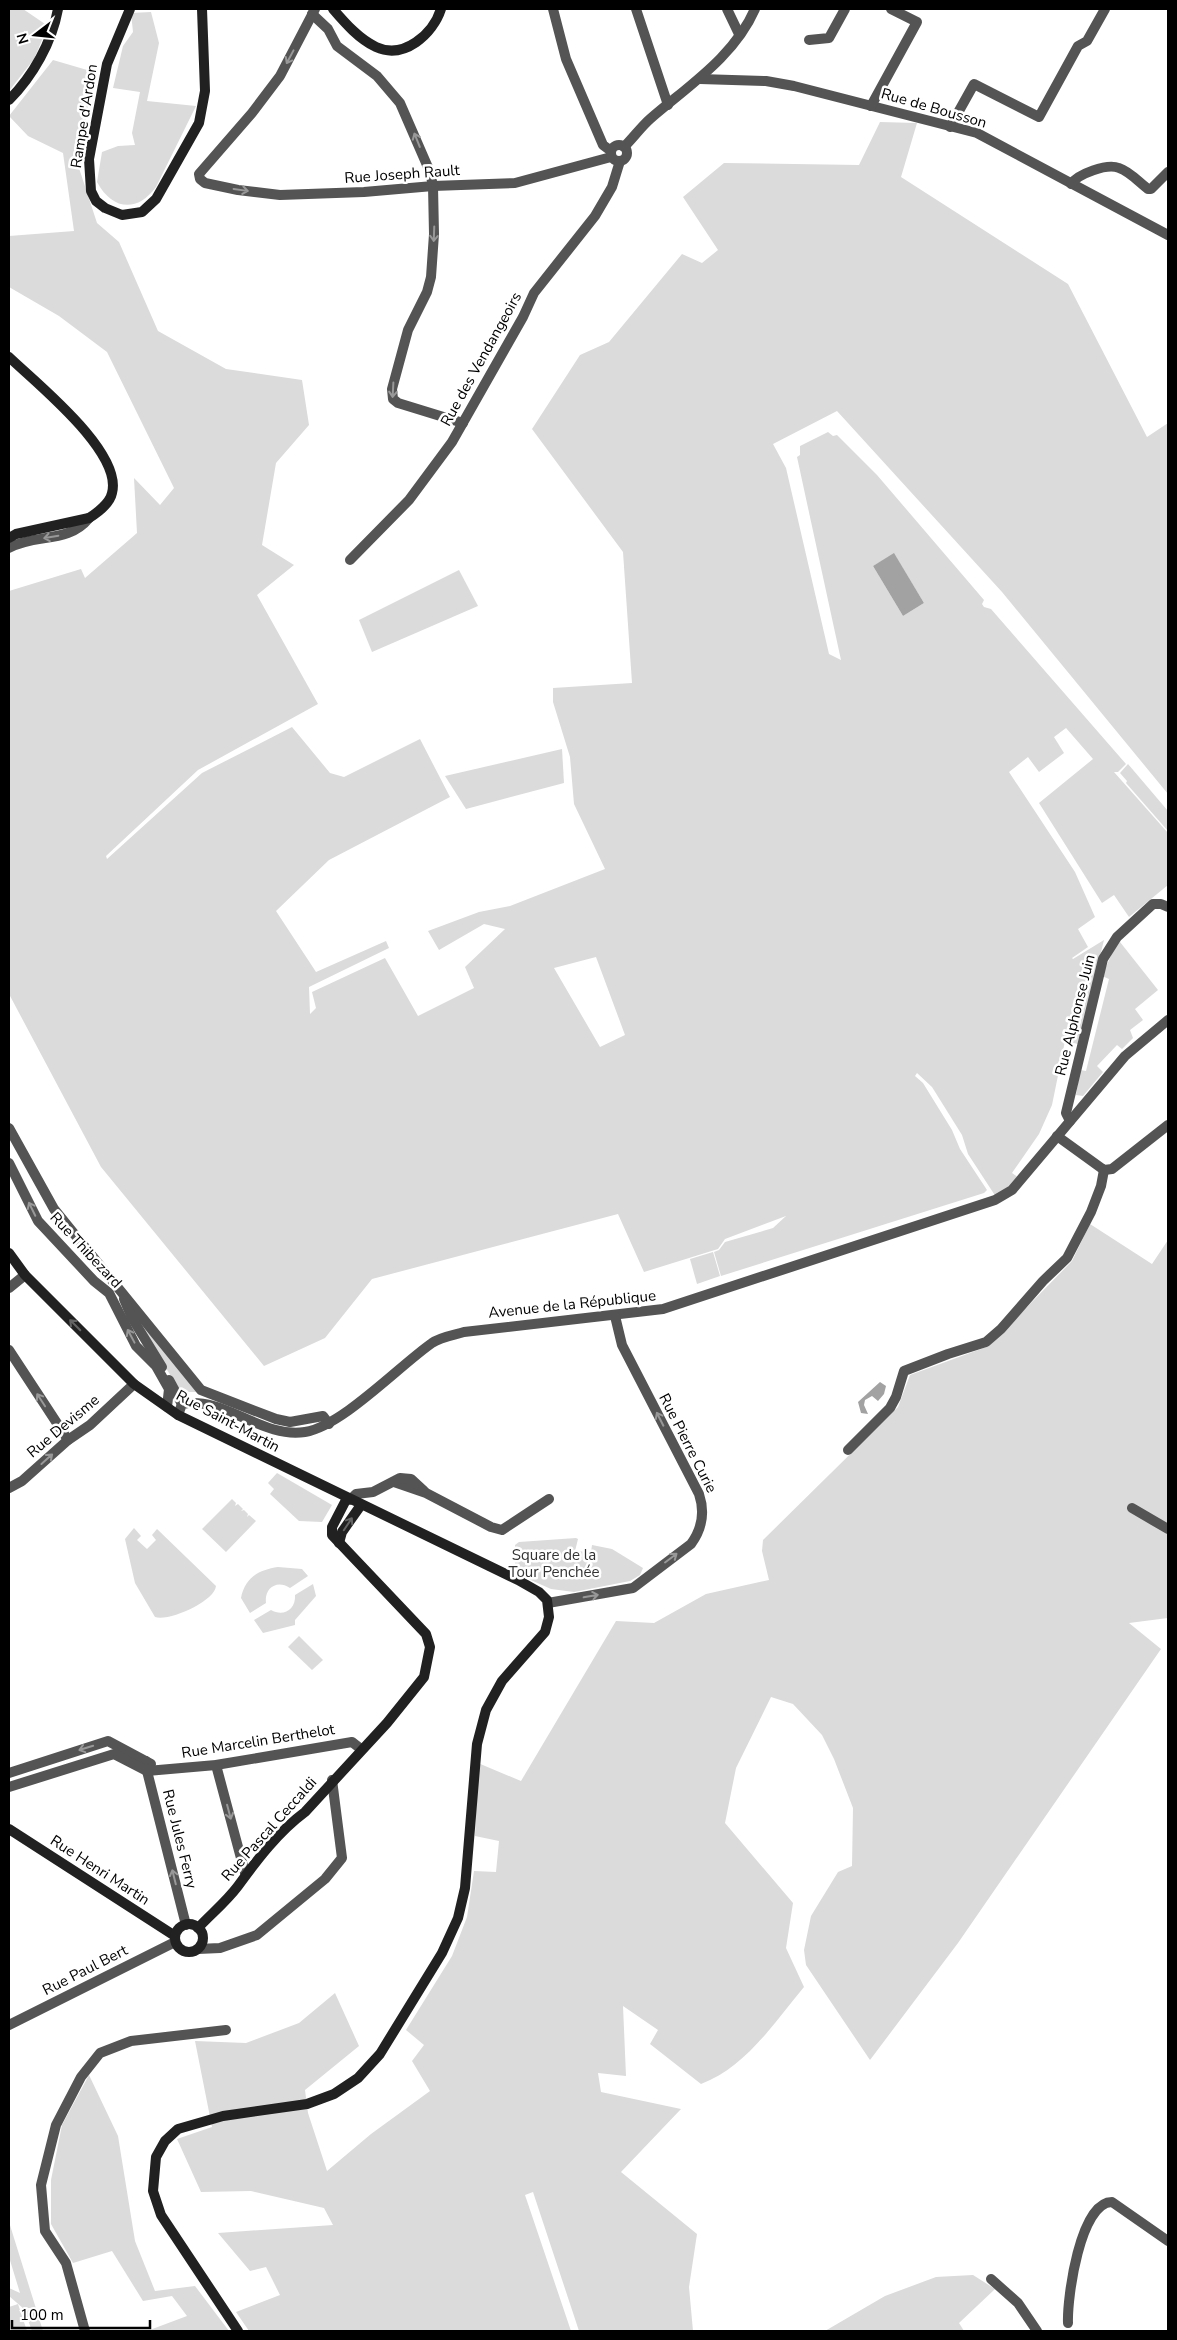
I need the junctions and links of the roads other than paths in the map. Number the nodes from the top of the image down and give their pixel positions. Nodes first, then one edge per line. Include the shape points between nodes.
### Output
1 (58, 9) edge
2 (130, 9) edge
3 (202, 9) edge
4 (333, 9) edge
5 (441, 9) edge
6 (553, 9) edge
7 (636, 9) edge
8 (727, 9) edge
9 (755, 9) edge
10 (844, 9) edge
11 (1104, 9) edge
12 (896, 10) edge
13 (313, 11) edge
14 (342, 20) junction
15 (328, 29) junction
16 (740, 34) junction
17 (809, 40) dead end
18 (700, 79) junction
19 (10, 100) edge
20 (668, 105) junction
21 (871, 106) junction
22 (950, 127) junction
23 (614, 156) junction
24 (1168, 172) edge
25 (1071, 184) junction
26 (433, 186) junction
27 (1168, 235) edge
28 (9, 357) edge
29 (463, 423) junction
30 (89, 518) junction
31 (9, 538) edge
32 (9, 548) edge
33 (350, 560) dead end
34 (1168, 907) edge
35 (1168, 1020) edge
36 (1070, 1120) junction
37 (1168, 1125) edge
38 (9, 1128) edge
39 (1057, 1136) junction
40 (9, 1162) edge
41 (1104, 1170) junction
42 (9, 1253) edge
43 (25, 1275) junction
44 (9, 1288) edge
45 (120, 1289) junction
46 (614, 1316) junction
47 (9, 1350) edge
48 (134, 1384) junction
49 (182, 1404) junction
50 (167, 1407) junction
51 (178, 1415) junction
52 (329, 1424) junction
53 (68, 1440) junction
54 (848, 1450) dead end
55 (9, 1488) edge
56 (373, 1492) junction
57 (349, 1499) junction
58 (549, 1499) dead end
59 (363, 1507) junction
60 (1132, 1508) dead end
61 (1168, 1529) edge
62 (339, 1543) junction
63 (548, 1603) junction
64 (361, 1750) junction
65 (40, 1762) junction
66 (216, 1765) junction
67 (147, 1766) junction
68 (9, 1773) edge
69 (44, 1776) junction
70 (332, 1780) junction
71 (9, 1787) edge
72 (9, 1829) edge
73 (245, 1873) junction
74 (186, 1925) junction
75 (198, 1928) junction
76 (175, 1939) junction
77 (198, 1948) junction
78 (9, 2025) edge
79 (226, 2030) dead end
80 (1168, 2241) edge
81 (991, 2279) dead end
82 (1068, 2323) dead end
83 (86, 2331) edge
84 (238, 2331) edge
85 (1037, 2331) edge

1 - 19 street via 47,46
2 - 3 street, Rampe d'Ardon via 107,64 89,159 91,191 96,201 122,215 142,212 156,199 199,123 205,91
4 - 14 street
5 - 14 street via 438,20 428,33 412,45 393,50 377,47
6 - 23 street via 566,59 604,145
7 - 20 street
8 - 16 street
9 - 16 street
10 - 17 street via 829,38
11 - 22 street via 1087,41 1078,46 1039,117 974,84
12 - 21 street via 917,22
13 - 15 street
13 -> 26 street, Rue Joseph Rault via 280,76 199,174 200,179 238,190 280,195
14 - 15 street
26 -> 15 street via 400,103 377,76 336,46
16 - 18 street
18 - 20 street
18 - 21 street, Rue de Bousson via 766,81
20 - 23 street, Rue des Vendangeoirs via 624,147 626,157
21 - 22 street, Rue de Bousson
22 - 25 street, Rue de Bousson via 977,133
23 - 26 street, Rue Joseph Rault via 515,183
23 - 29 street, Rue des Vendangeoirs via 612,187 595,216 534,293
24 - 25 street via 1151,190 1114,166 1083,173
25 - 27 street, Rue de Bousson
26 -> 29 street via 431,277 408,330 392,389 393,399
28 - 30 street via 77,422 104,457 112,495
29 - 33 street, Rue des Vendangeoirs via 409,500
30 - 31 street
30 -> 32 street via 72,533 23,542
34 - 36 street, Rue Alphonse Juin via 1153,904 1117,937 1102,959 1066,1113
35 - 36 street, Avenue de la République via 1124,1056
36 - 39 street, Avenue de la République
37 - 41 street via 1112,1169
38 - 45 street via 54,1208
39 - 41 street
39 - 46 street, Avenue de la République via 1012,1190 995,1200 663,1309
50 -> 40 street, Rue Thibezard via 168,1389 156,1366 136,1346 109,1292 88,1275 38,1221
41 - 54 street via 1091,1212 1067,1258 986,1342 904,1371 890,1408
42 - 43 street, Rue Saint-Martin
43 - 44 street
48 -> 43 street, Rue Saint-Martin
45 - 49 street via 132,1318
45 - 52 street via 202,1390 276,1419 290,1422 323,1416
46 - 52 street, Avenue de la République via 464,1332 433,1342
63 -> 46 street, Rue Pierre Curie via 633,1588 691,1544 702,1522 702,1504 622,1345
53 -> 47 street
48 - 50 street, Rue Saint-Martin
48 - 53 street, Rue Devisme via 90,1425
49 - 51 street
49 - 52 street, Avenue de la République via 200,1402 283,1433 306,1432
50 - 51 street, Rue Saint-Martin
51 - 57 street, Rue Saint-Martin
55 -> 53 street, Rue Devisme via 22,1481
56 - 57 street via 356,1494
56 - 58 street via 400,1478 411,1480 426,1493 491,1528 502,1530
56 - 59 street
57 - 59 street, Rue Saint-Martin
57 - 62 street via 332,1527 332,1535
62 -> 59 street via 342,1532
59 - 63 street, Rue Saint-Martin via 518,1580 539,1592
60 - 61 street
62 - 64 street via 426,1634 430,1648 424,1677
63 - 84 street via 545,1632 502,1681 486,1710 477,1744 465,1888 451,1936 380,2054 358,2078 334,2094 307,2104 222,2116 178,2129 156,2157 153,2191 161,2215
64 - 66 street, Rue Marcelin Berthelot via 352,1742
64 - 70 street, Rue Pascal Ceccaldi
67 -> 65 street, Rue Marcelin Berthelot via 108,1741
65 - 68 street, Rue Marcelin Berthelot
65 - 69 street
66 - 67 street, Rue Marcelin Berthelot via 161,1770
66 -> 73 street
67 - 69 street, Rue Marcelin Berthelot via 114,1754
74 -> 67 street, Rue Jules Ferry
69 - 71 street, Rue Marcelin Berthelot
70 - 73 street, Rue Pascal Ceccaldi
70 - 77 street via 342,1858 325,1879 257,1935 220,1948
72 - 76 street, Rue Henri Martin
73 - 75 street, Rue Pascal Ceccaldi via 238,1886
74 - 75 street
74 - 76 street via 179,1928
75 - 77 street via 203,1940
76 - 77 street via 177,1946 185,1952
76 - 78 street, Rue Paul Bert
79 - 83 street via 131,2041 100,2053 81,2078 56,2125 42,2186 44,2231 66,2263
80 - 82 street via 1112,2202 1101,2206 1090,2220 1076,2263 1067,2306
81 - 85 street via 1018,2303

